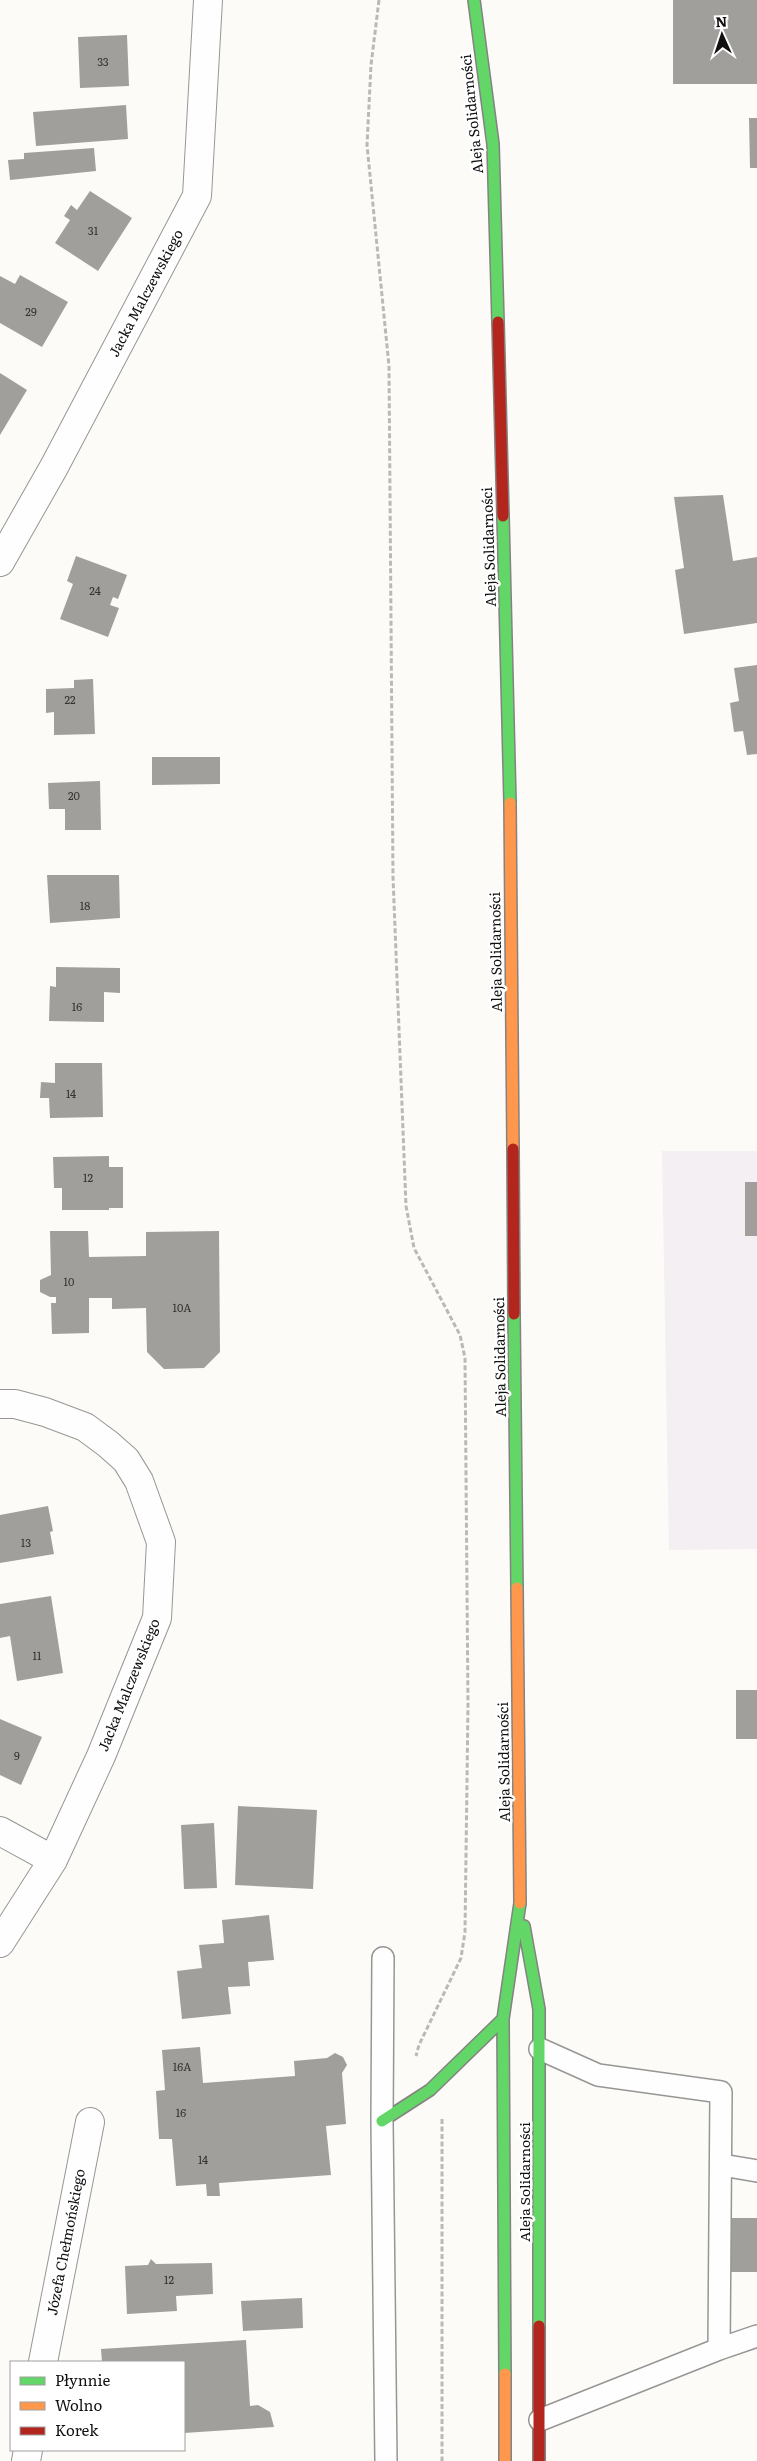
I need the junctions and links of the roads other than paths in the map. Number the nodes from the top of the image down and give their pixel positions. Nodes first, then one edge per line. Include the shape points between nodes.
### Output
1 (208, 0) edge
2 (474, 0) edge
3 (0, 562) edge
4 (0, 1404) edge
5 (0, 1831) edge
6 (53, 1860) junction
7 (520, 1905) junction
8 (0, 1943) edge
9 (383, 1958) dead end
10 (503, 2019) junction
11 (540, 2049) junction
12 (382, 2120) junction
13 (90, 2122) dead end
14 (722, 2165) junction
15 (757, 2171) edge
16 (757, 2336) edge
17 (719, 2350) junction
18 (43, 2361) edge
19 (540, 2420) junction
20 (386, 2461) edge
21 (505, 2461) edge
22 (539, 2461) edge

1 - 3 street, Jacka Malczewskiego via 197,196 54,467
2 - 7 main road, Aleja Solidarności via 493,144 510,724
4 - 6 street, Jacka Malczewskiego via 15,1404 86,1427 108,1444 126,1460 139,1481 161,1542 158,1618 101,1756
5 - 6 street
6 - 8 street, Jacka Malczewskiego
7 - 10 main road, Aleja Solidarności
7 - 11 main road, Aleja Solidarności via 539,2009
9 - 12 lane
10 - 12 main road via 430,2090
10 - 21 main road, Aleja Solidarności
11 - 14 lane via 598,2075 721,2092
11 - 19 main road, Aleja Solidarności
12 - 20 lane
13 - 18 street, Józefa Chełmońskiego
14 - 15 lane
14 - 17 lane
16 - 17 lane
17 - 19 lane
19 - 22 main road, Aleja Solidarności

